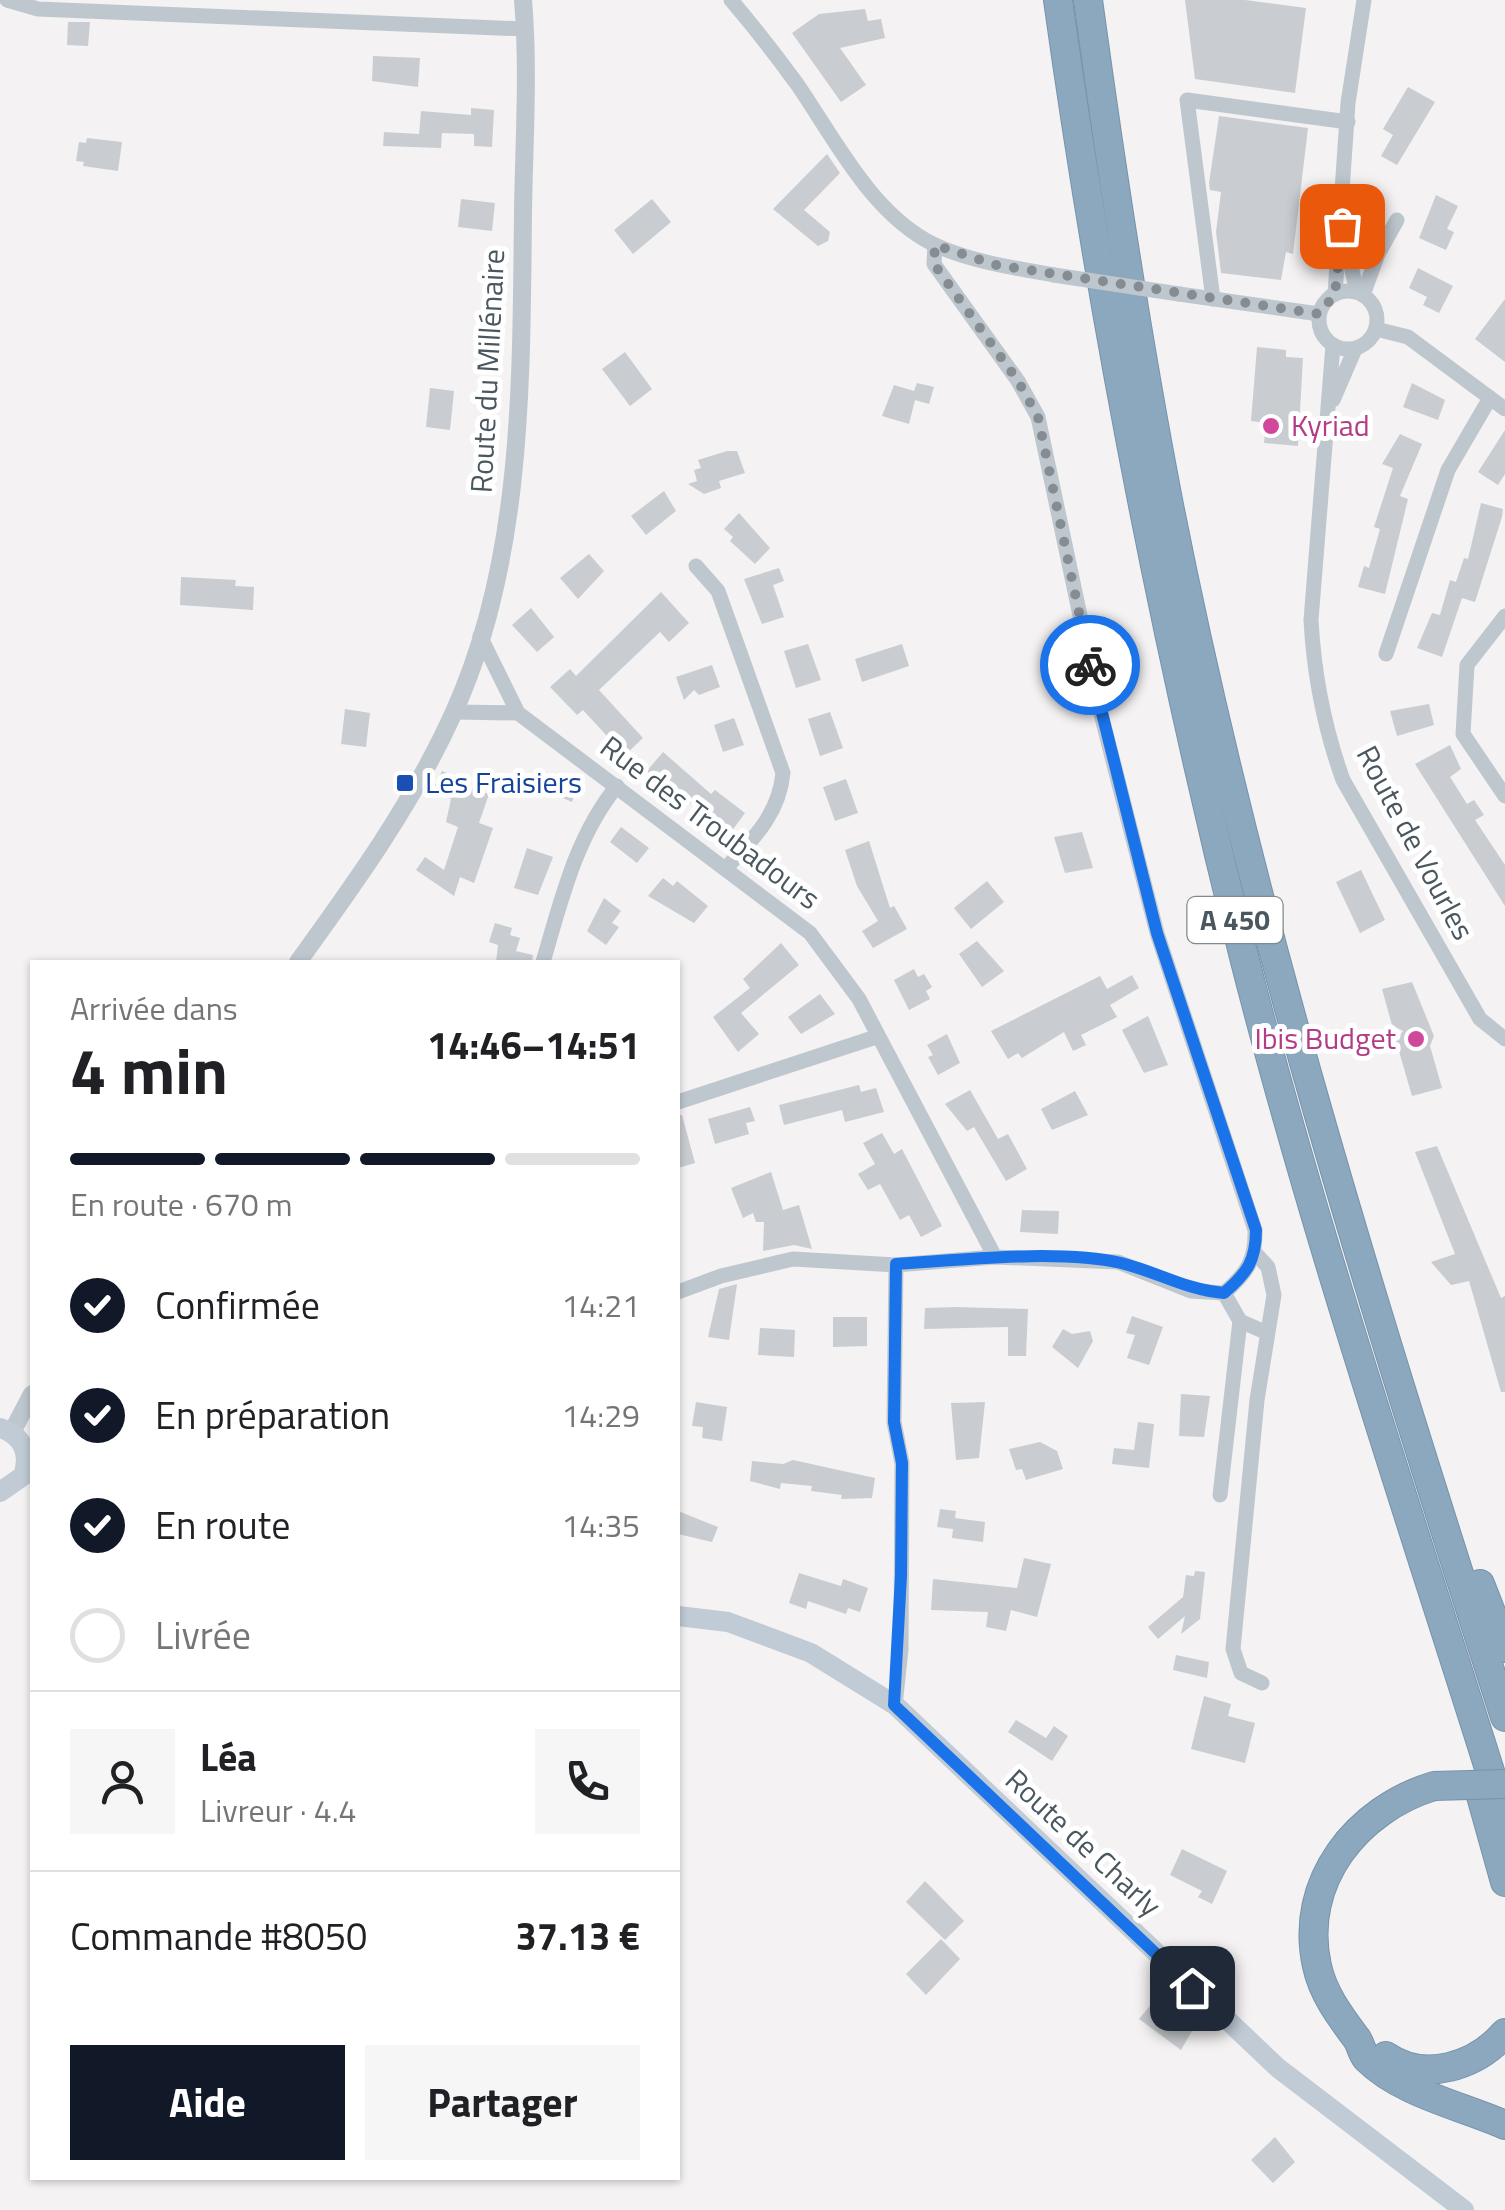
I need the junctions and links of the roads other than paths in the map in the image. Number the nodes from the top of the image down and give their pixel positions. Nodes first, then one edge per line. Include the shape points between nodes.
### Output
1 (6, 0) edge
2 (526, 0) edge
3 (730, 0) edge
4 (1058, 0) edge
5 (1088, 0) edge
6 (1364, 0) edge
7 (526, 29) junction
8 (1348, 122) junction
9 (1398, 220) dead end
10 (1342, 226) junction
11 (935, 245) junction
12 (1335, 294) junction
13 (1360, 294) junction
14 (1214, 299) junction
15 (1319, 314) junction
16 (1376, 329) junction
17 (1332, 345) junction
18 (1355, 348) junction
19 (1500, 403) edge
20 (1326, 416) junction
21 (696, 566) dead end
22 (1505, 616) edge
23 (480, 636) junction
24 (1386, 654) dead end
25 (454, 712) junction
26 (518, 712) junction
27 (617, 786) junction
28 (1505, 796) edge
29 (728, 868) junction
30 (299, 960) edge
31 (544, 960) edge
32 (876, 1037) junction
33 (1505, 1040) edge
34 (680, 1101) edge
35 (1256, 1254) junction
36 (994, 1257) junction
37 (896, 1264) junction
38 (680, 1291) edge
39 (1224, 1293) junction
40 (1240, 1321) junction
41 (1266, 1332) junction
42 (30, 1397) edge
43 (6, 1430) edge
44 (1427, 1474) junction
45 (28, 1478) edge
46 (0, 1492) edge
47 (1220, 1495) dead end
48 (680, 1616) edge
49 (1505, 1648) edge
50 (1262, 1682) dead end
51 (894, 1705) junction
52 (1505, 1716) edge
53 (1477, 1729) junction
54 (1505, 1784) edge
55 (1505, 1819) edge
56 (1505, 1882) edge
57 (1505, 2033) edge
58 (1360, 2043) junction
59 (1505, 2126) edge
60 (1464, 2210) edge

1 - 7 street via 38,9
2 - 7 street, Route du Millénaire
3 - 11 street via 874,196
4 - 53 highway, A 450 via 1124,428 1226,880 1337,1285
5 - 44 highway, A 450 via 1134,315 1223,746 1346,1211
6 - 8 street
7 - 23 street, Route du Millénaire via 518,432
8 - 10 street
8 - 14 street via 1188,100
9 - 13 street
10 - 12 street
10 - 13 street
11 - 14 street, bridge via 996,265
11 - 35 street via 934,264 1038,417 1100,710 1157,933 1256,1230
12 - 13 street
12 - 15 street
13 - 16 street via 1375,310
14 - 15 street
15 - 17 street via 1321,332
16 - 18 street
16 - 19 street via 1408,337
17 - 18 street
17 - 20 street, Route de Vourles
18 - 20 street, Route de Vourles
19 - 24 street via 1448,470
20 - 33 street, Route de Vourles via 1311,620 1329,741 1344,780 1480,1019
21 - 29 street via 718,591 783,773 768,823
22 - 28 street via 1467,665 1463,734
23 - 25 street, Route du Millénaire
23 - 26 street, Rue des Troubadours
25 - 26 street
25 - 30 street, Route du Millénaire via 389,835
26 - 27 street, Rue des Troubadours
27 - 29 street, Rue des Troubadours
27 - 31 street via 598,810 566,881
29 - 32 street, Rue des Troubadours via 810,933 860,999
32 - 34 street
32 - 36 street, Rue des Troubadours
35 - 39 street
35 - 41 street via 1268,1267 1274,1295
36 - 37 street
36 - 39 street via 1118,1262 1191,1290
37 - 38 street via 793,1259
37 - 51 street via 894,1422 902,1482 901,1650
39 - 40 street
40 - 41 street
40 - 47 street
41 - 50 street via 1234,1650 1241,1673
42 - 43 street
43 - 45 main road via 27,1456
44 - 49 highway via 1450,1497
44 - 52 highway, A 450
45 - 46 main road
48 - 51 main road, Route de Charly via 728,1622 811,1654
51 - 60 main road, Route de Charly via 1278,2068
53 - 55 highway, A 450
53 - 56 highway via 1467,1749
54 - 58 highway, bridge via 1434,1786 1384,1806 1360,1826 1327,1872 1316,1964 1341,2020
57 - 58 highway via 1478,2058 1440,2069 1397,2063
58 - 59 highway via 1366,2058 1395,2077

